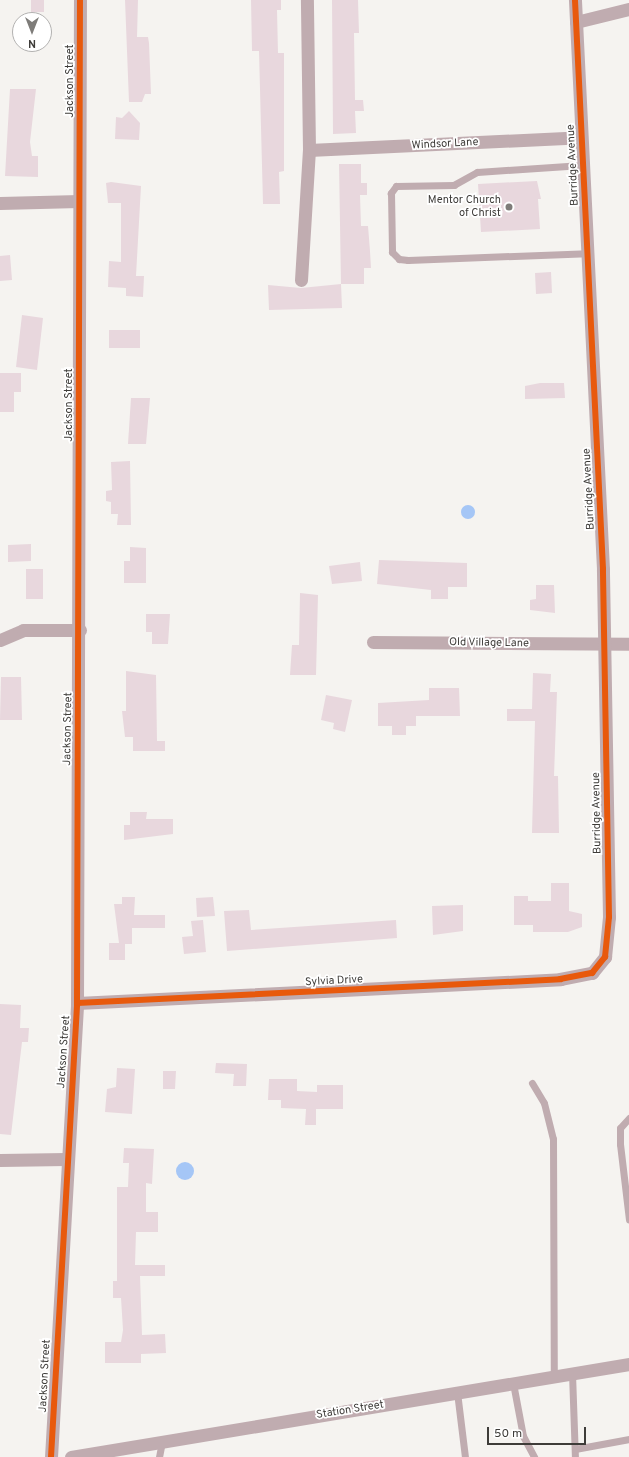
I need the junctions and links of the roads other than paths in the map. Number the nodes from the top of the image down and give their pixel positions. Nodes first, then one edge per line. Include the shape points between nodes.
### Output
1 (80, 0) edge
2 (307, 0) edge
3 (575, 0) edge
4 (629, 9) edge
5 (576, 22) junction
6 (581, 137) junction
7 (309, 150) junction
8 (582, 165) junction
9 (79, 201) junction
10 (0, 203) edge
11 (587, 253) junction
12 (301, 280) dead end
13 (80, 630) junction
14 (0, 640) edge
15 (373, 642) dead end
16 (605, 644) junction
17 (629, 644) edge
18 (592, 973) joint
19 (77, 1003) junction
20 (532, 1083) dead end
21 (629, 1118) edge
22 (66, 1159) junction
23 (0, 1160) edge
24 (629, 1219) edge
25 (629, 1364) edge
26 (572, 1373) junction
27 (554, 1376) junction
28 (513, 1383) junction
29 (457, 1392) junction
30 (629, 1439) edge
31 (162, 1442) junction
32 (574, 1449) junction
33 (51, 1457) edge
34 (71, 1457) edge
35 (158, 1457) edge
36 (465, 1457) edge
37 (534, 1457) edge
38 (575, 1457) edge

1 - 9 street, Jackson Street
2 - 7 street
3 - 5 street, Burridge Avenue
4 - 5 street
5 - 6 street, Burridge Avenue
6 - 7 street, Windsor Lane
6 - 8 street, Burridge Avenue
7 - 12 street
8 - 11 street, Burridge Avenue
8 - 11 lane via 477,172 454,185 396,186 391,193 392,252 399,258 408,260
9 - 10 street
9 - 13 street, Jackson Street
11 - 16 street, Burridge Avenue
13 - 14 street via 23,630
13 - 19 street, Jackson Street via 75,915
15 - 16 street, Old Village Lane
16 - 17 street, Old Village Lane
16 - 18 street, Burridge Avenue via 609,917 605,957
18 - 19 street, Sylvia Drive via 560,980
19 - 22 street, Jackson Street
20 - 27 lane via 544,1103 553,1139
21 - 24 lane via 620,1128 620,1144
22 - 23 street
22 - 33 street, Jackson Street
25 - 26 street, Station Street
26 - 27 street, Station Street
26 - 32 lane
27 - 28 street, Station Street
28 - 29 street, Station Street
28 - 37 lane via 523,1436
29 - 31 street, Station Street
29 - 36 lane
30 - 32 lane
31 - 34 street, Station Street
31 - 35 lane
32 - 38 lane

